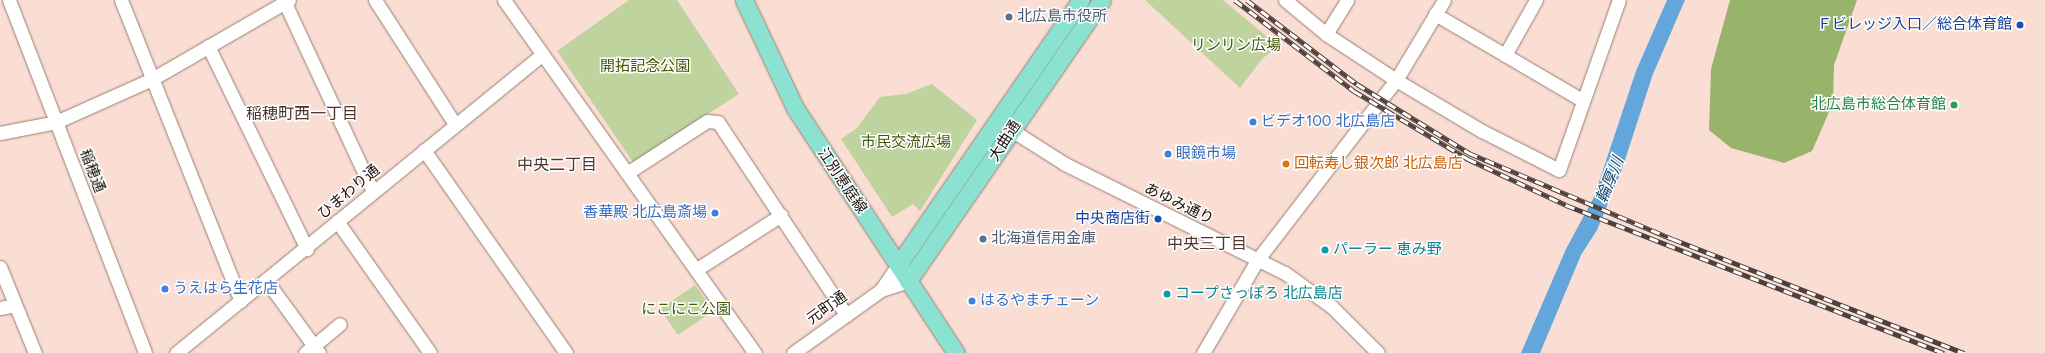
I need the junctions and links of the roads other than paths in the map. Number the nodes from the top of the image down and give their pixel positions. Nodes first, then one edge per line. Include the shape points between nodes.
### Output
1 (9, 0) edge
2 (121, 0) edge
3 (375, 0) edge
4 (504, 0) edge
5 (744, 0) edge
6 (1081, 0) edge
7 (1102, 0) edge
8 (1285, 0) edge
9 (1346, 0) edge
10 (1444, 0) edge
11 (1536, 0) edge
12 (1619, 0) edge
13 (287, 1) edge
14 (1435, 14) junction
15 (1326, 34) junction
16 (208, 46) junction
17 (542, 55) junction
18 (1505, 55) junction
19 (152, 79) junction
20 (1396, 80) junction
21 (1582, 100) junction
22 (56, 122) junction
23 (455, 124) junction
24 (1004, 126) junction
25 (0, 133) edge
26 (424, 150) junction
27 (627, 173) junction
28 (373, 192) junction
29 (781, 215) junction
30 (337, 221) junction
31 (307, 249) junction
32 (1258, 259) junction
33 (898, 265) junction
34 (0, 267) edge
35 (697, 269) junction
36 (266, 280) junction
37 (908, 281) junction
38 (881, 290) junction
39 (241, 301) junction
40 (15, 305) junction
41 (0, 308) edge
42 (846, 314) junction
43 (340, 324) dead end
44 (313, 351) edge
45 (35, 353) edge
46 (145, 353) edge
47 (176, 353) edge
48 (430, 353) edge
49 (566, 353) edge
50 (755, 353) edge
51 (793, 353) edge
52 (956, 353) edge
53 (1203, 353) edge
54 (1378, 353) edge

1 - 22 street, 稲穂通
2 - 19 street
3 - 23 street
4 - 17 street
5 - 33 main road, 江別恵庭線 via 795,108
6 - 24 main road, 大曲通
7 - 24 main road, 大曲通
8 - 15 street
9 - 15 street
10 - 14 street
11 - 18 street
12 - 21 street
13 - 16 street
13 - 28 street
14 - 18 street
14 - 20 street
15 - 20 street
16 - 19 street
16 - 31 street
17 - 23 street, ひまわり通
17 - 27 street
18 - 21 street
19 - 22 street
19 - 39 street
20 - 21 street via 1482,131 1560,170
20 - 32 street
22 - 25 street
22 - 46 street, 稲穂通
23 - 26 street, ひまわり通
24 - 32 street, あゆみ通り via 1065,164
24 - 33 main road, 大曲通
24 - 37 main road, 大曲通
26 - 28 street, ひまわり通
26 - 49 street
27 - 29 street via 707,121 718,122
27 - 35 street
28 - 30 street, ひまわり通
29 - 35 street
29 - 42 street
30 - 31 street, ひまわり通
30 - 48 street
31 - 36 street, ひまわり通
32 - 53 street
32 - 54 street, あゆみ通り via 1285,273 1332,307
33 - 37 main road, 江別恵庭線
33 - 38 street
34 - 40 street
35 - 50 street
36 - 39 street, ひまわり通
36 - 44 street
37 - 38 street
37 - 52 main road, 江別恵庭線
38 - 42 street, 元町通
39 - 47 street, ひまわり通
40 - 41 street
40 - 45 street
42 - 51 street, 元町通
43 - 44 street

